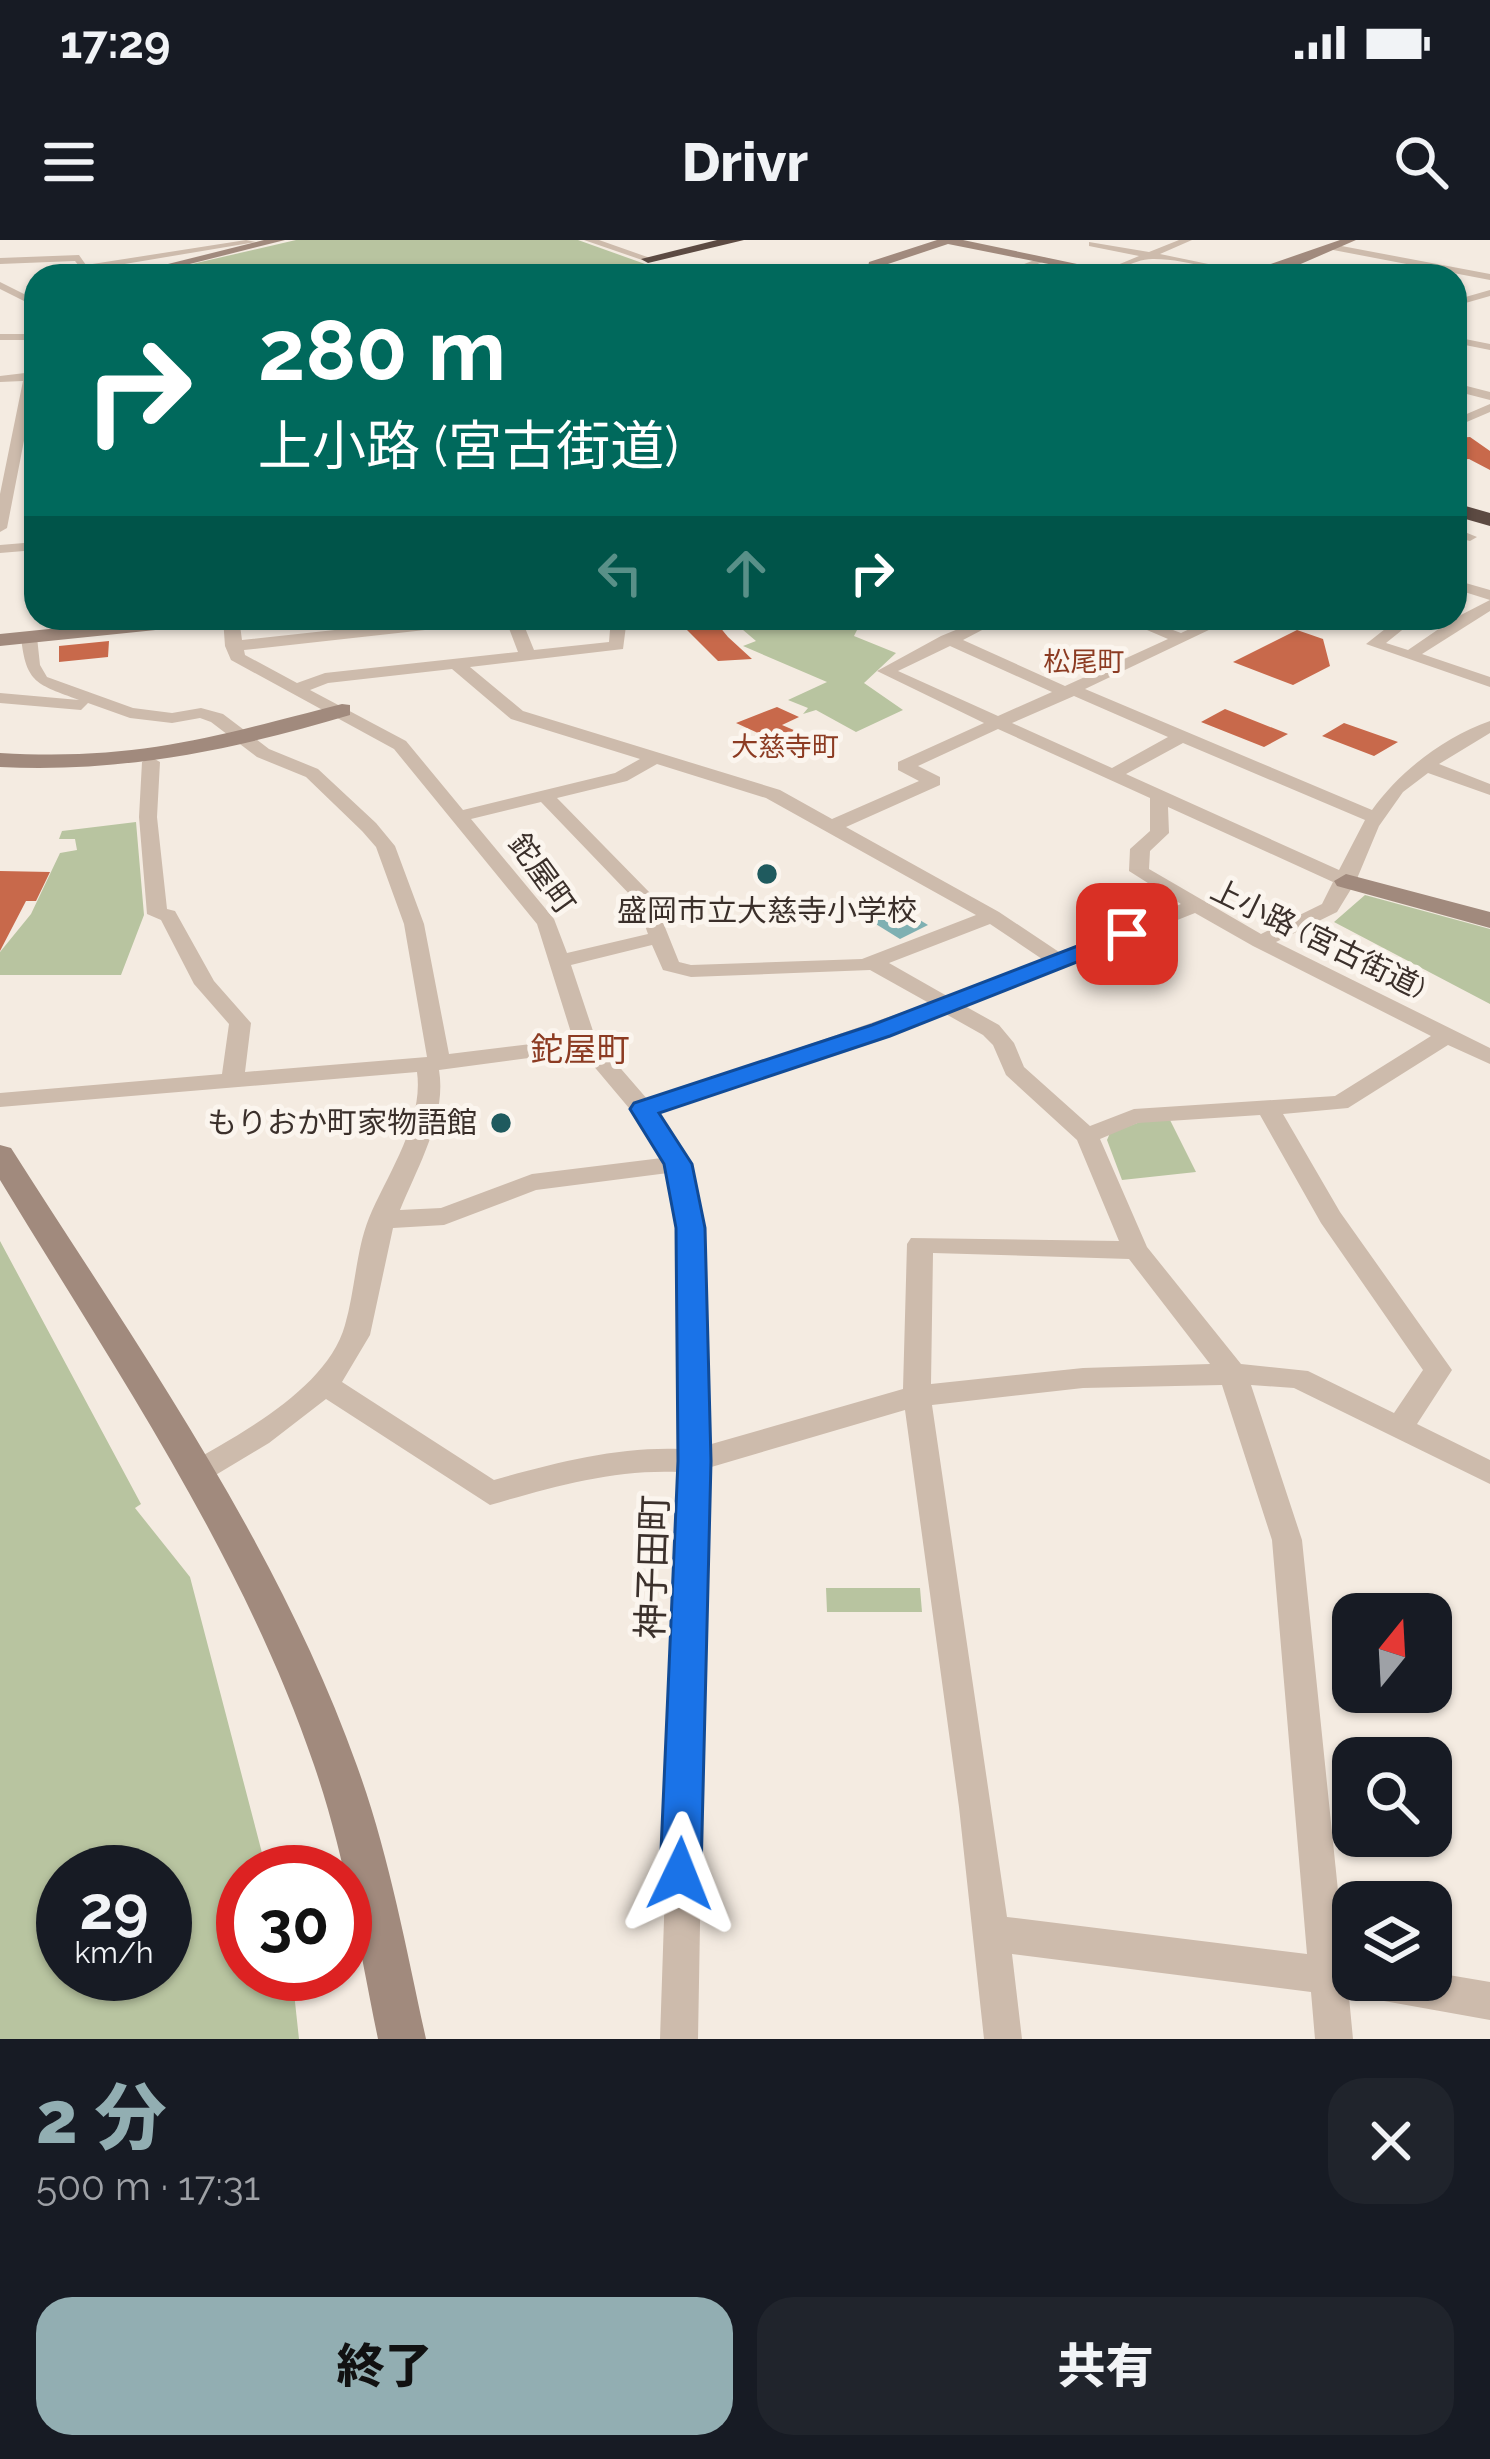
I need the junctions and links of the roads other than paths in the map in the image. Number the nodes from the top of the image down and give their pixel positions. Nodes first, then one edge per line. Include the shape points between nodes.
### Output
1 (183, 240) edge
2 (279, 240) edge
3 (736, 240) edge
4 (947, 240) edge
5 (1187, 240) edge
6 (1350, 240) edge
7 (598, 241) edge
8 (64, 242) edge
9 (153, 242) edge
10 (251, 242) edge
11 (1091, 242) edge
12 (49, 243) edge
13 (166, 245) junction
14 (84, 247) dead end
15 (1331, 247) junction
16 (105, 251) dead end
17 (1149, 254) junction
18 (0, 258) edge
19 (130, 258) junction
20 (1045, 259) junction
21 (648, 260) junction
22 (1415, 263) joint
23 (81, 264) edge
24 (102, 264) edge
25 (169, 264) edge
26 (660, 264) edge
27 (876, 264) edge
28 (1031, 264) edge
29 (1069, 264) edge
30 (1130, 264) edge
31 (1200, 264) edge
32 (1286, 264) edge
33 (1419, 264) edge
34 (1467, 315) edge
35 (1472, 316) dead end
36 (24, 425) edge
37 (10, 477) edge
38 (0, 528) edge
39 (97, 630) edge
40 (232, 630) edge
41 (339, 630) edge
42 (518, 630) edge
43 (618, 630) edge
44 (968, 630) edge
45 (1160, 630) edge
46 (1202, 630) edge
47 (1393, 630) edge
48 (1440, 630) edge
49 (29, 637) junction
50 (946, 639) junction
51 (1184, 639) junction
52 (0, 640) edge
53 (233, 646) junction
54 (1412, 654) junction
55 (528, 656) junction
56 (455, 663) junction
57 (1490, 682) edge
58 (298, 688) junction
59 (1070, 692) junction
60 (0, 698) edge
61 (112, 707) junction
62 (342, 710) junction
63 (995, 725) junction
64 (1490, 727) edge
65 (1181, 736) junction
66 (244, 740) junction
67 (0, 760) edge
68 (651, 760) junction
69 (151, 762) junction
70 (1425, 765) junction
71 (1110, 776) junction
72 (1490, 790) edge
73 (545, 796) junction
74 (1159, 798) junction
75 (461, 816) junction
76 (1375, 818) junction
77 (834, 825) junction
78 (1346, 881) junction
79 (1194, 906) junction
80 (992, 916) junction
81 (1490, 920) edge
82 (659, 938) junction
83 (1260, 942) junction
84 (562, 961) junction
85 (1060, 962) junction
86 (873, 963) junction
87 (951, 1004) junction
88 (1447, 1036) junction
89 (586, 1043) junction
90 (1487, 1051) edge
91 (433, 1063) junction
92 (232, 1083) junction
93 (0, 1100) edge
94 (1265, 1105) junction
95 (643, 1109) junction
96 (1087, 1136) junction
97 (0, 1155) edge
98 (678, 1164) junction
99 (381, 1220) junction
100 (1136, 1250) junction
101 (1233, 1374) junction
102 (321, 1382) junction
103 (916, 1396) junction
104 (1402, 1426) junction
105 (694, 1461) junction
106 (194, 1474) junction
107 (1490, 1475) edge
108 (1334, 1881) edge
109 (993, 1933) junction
110 (1332, 1976) edge
111 (1452, 1995) edge
112 (1343, 2001) edge
113 (1490, 2001) edge
114 (402, 2039) edge
115 (679, 2039) edge
116 (1003, 2039) edge
117 (1334, 2039) edge

1 - 13 street
2 - 10 street
3 - 21 highway
4 - 20 street
4 - 27 street
5 - 17 street
6 - 15 street
7 - 21 street
8 - 14 street
9 - 13 street
10 - 19 street
10 - 25 street
11 - 17 street
11 - 20 street
12 - 18 street
13 - 19 street
15 - 22 street
15 - 32 street
16 - 19 street
17 - 30 street
17 - 31 street
18 - 23 street
19 - 24 street
20 - 28 street
20 - 29 street
21 - 26 highway
22 - 33 street
34 - 35 street
36 - 37 street
37 - 38 street
39 - 49 street
40 - 53 street
41 - 53 street
42 - 55 street
43 - 55 street via 617,646
44 - 50 street
45 - 51 street
46 - 51 street
47 - 54 street via 1374,644
48 - 54 street
49 - 52 street
49 - 61 street via 41,680
50 - 59 street
50 - 63 street via 885,671
51 - 59 street
53 - 58 street, 鉈屋町 via 237,657
54 - 57 street
55 - 56 street
56 - 58 street
56 - 68 street via 517,715
58 - 62 street, 鉈屋町
59 - 63 street
59 - 65 street
60 - 61 street
61 - 66 street via 172,718 201,712
62 - 66 street
62 - 75 street, 鉈屋町 via 400,745
63 - 71 street
63 - 77 street via 904,766 934,782
64 - 70 street
65 - 71 street
65 - 76 street
66 - 69 street
66 - 91 street via 312,772 385,846 414,924
67 - 69 street
68 - 73 street via 621,777
68 - 77 street via 724,776
69 - 92 street via 157,914 168,915 205,984 240,1023
70 - 72 street
70 - 76 street
71 - 74 street
73 - 75 street
73 - 82 street via 645,899
74 - 78 street
74 - 79 street via 1160,833 1140,849 1139,871
75 - 84 street, 鉈屋町 via 547,923
76 - 78 street
77 - 80 street
78 - 81 street
78 - 83 street via 1330,908
79 - 83 street, 上小路 (宮古街道)
79 - 85 street, 上小路 (宮古街道)
80 - 85 street
80 - 86 street
82 - 84 street
82 - 86 street via 670,966 691,971
83 - 88 street, 上小路 (宮古街道)
84 - 89 street, 鉈屋町 via 566,998
85 - 87 street, 上小路 (宮古街道)
86 - 87 street
87 - 95 street, 上小路 (宮古街道)
87 - 96 street via 1004,1042 1014,1070
88 - 90 street, 上小路 (宮古街道)
88 - 94 street via 1340,1103
89 - 91 street
89 - 95 street, 鉈屋町
91 - 92 street
91 - 99 street via 416,1147
92 - 93 street
94 - 96 street via 1134,1116
94 - 104 street via 1330,1217 1438,1370
95 - 98 street, 神子田町
96 - 100 street
97 - 106 street
98 - 99 street via 532,1182 443,1216
98 - 105 street, 神子田町 via 691,1228
99 - 102 street via 351,1348
100 - 101 street
100 - 103 street via 920,1244
101 - 103 street via 1083,1378
101 - 104 street via 1298,1378
101 - 108 street via 1287,1540
102 - 105 street via 490,1493 639,1459
102 - 106 street via 277,1427
103 - 105 street
103 - 109 street
104 - 107 street
105 - 115 street, 神子田町
106 - 114 street via 232,1535 323,1730 360,1849
109 - 110 street
109 - 116 street
111 - 113 street
112 - 117 street

